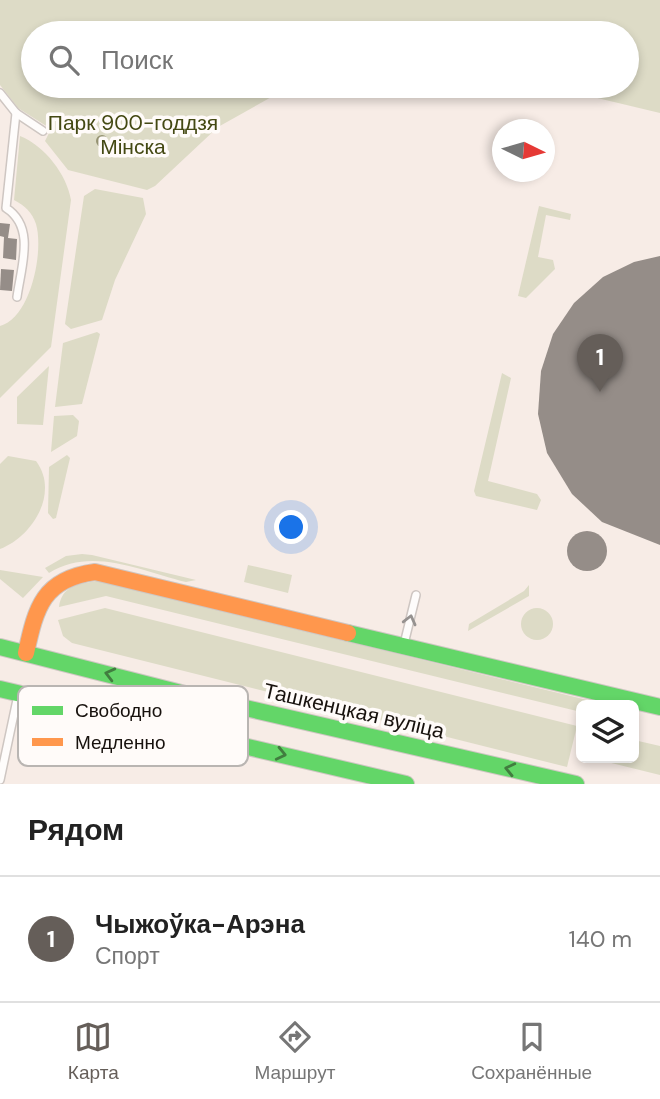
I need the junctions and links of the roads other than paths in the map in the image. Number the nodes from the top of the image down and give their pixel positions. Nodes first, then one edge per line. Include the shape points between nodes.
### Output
1 (0, 93) edge
2 (16, 113) junction
3 (43, 131) dead end
4 (17, 297) dead end
5 (416, 595) dead end
6 (404, 645) junction
7 (0, 647) edge
8 (22, 673) junction
9 (19, 686) edge
10 (67, 686) edge
11 (119, 686) edge
12 (0, 689) edge
13 (18, 692) edge
14 (660, 706) edge
15 (248, 708) edge
16 (248, 738) edge
17 (0, 780) edge
18 (406, 784) edge
19 (576, 784) edge

1 - 2 lane
2 - 3 lane
2 - 4 lane via 6,208 17,215 25,237
6 -> 5 lane
6 - 8 main road via 95,572 68,575 36,608
6 - 14 main road
7 - 8 main road, Ташкенцкая вуліца
8 - 9 lane
8 -> 10 main road, Ташкенцкая вуліца
11 -> 8 main road, Ташкенцкая вуліца
8 - 12 main road, Ташкенцкая вуліца
13 - 17 lane
19 -> 15 main road, Ташкенцкая вуліца
16 -> 18 main road, Ташкенцкая вуліца

